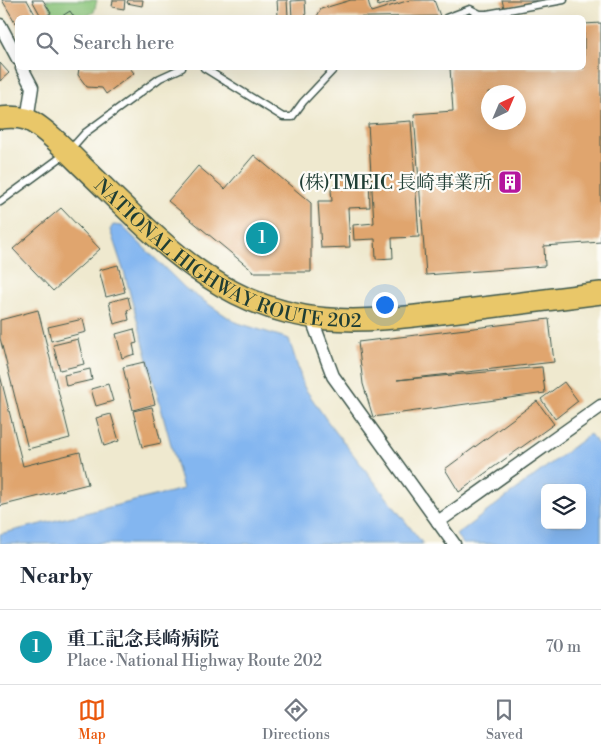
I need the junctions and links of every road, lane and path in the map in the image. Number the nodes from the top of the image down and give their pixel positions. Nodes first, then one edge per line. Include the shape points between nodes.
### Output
1 (564, 0) edge
2 (454, 15) edge
3 (2, 32) edge
4 (15, 53) edge
5 (23, 70) edge
6 (178, 70) edge
7 (207, 70) edge
8 (333, 70) edge
9 (0, 118) edge
10 (27, 120) junction
11 (68, 152) junction
12 (0, 202) edge
13 (601, 293) edge
14 (311, 317) junction
15 (601, 406) edge
16 (438, 522) junction
17 (454, 544) edge

1 - 2 lane via 487,14 470,9
3 - 4 street
5 - 10 street via 32,87
6 - 11 lane via 160,78 85,133
7 - 8 lane via 283,117 292,117
9 - 10 highway
10 - 11 highway, NATIONAL HIGHWAY ROUTE 202
11 - 12 lane
11 - 14 highway, NATIONAL HIGHWAY ROUTE 202 via 139,220 207,277 253,302 277,311
13 - 14 highway, NATIONAL HIGHWAY ROUTE 202 via 391,319 356,321
14 - 16 street via 333,376
15 - 16 street
16 - 17 street

